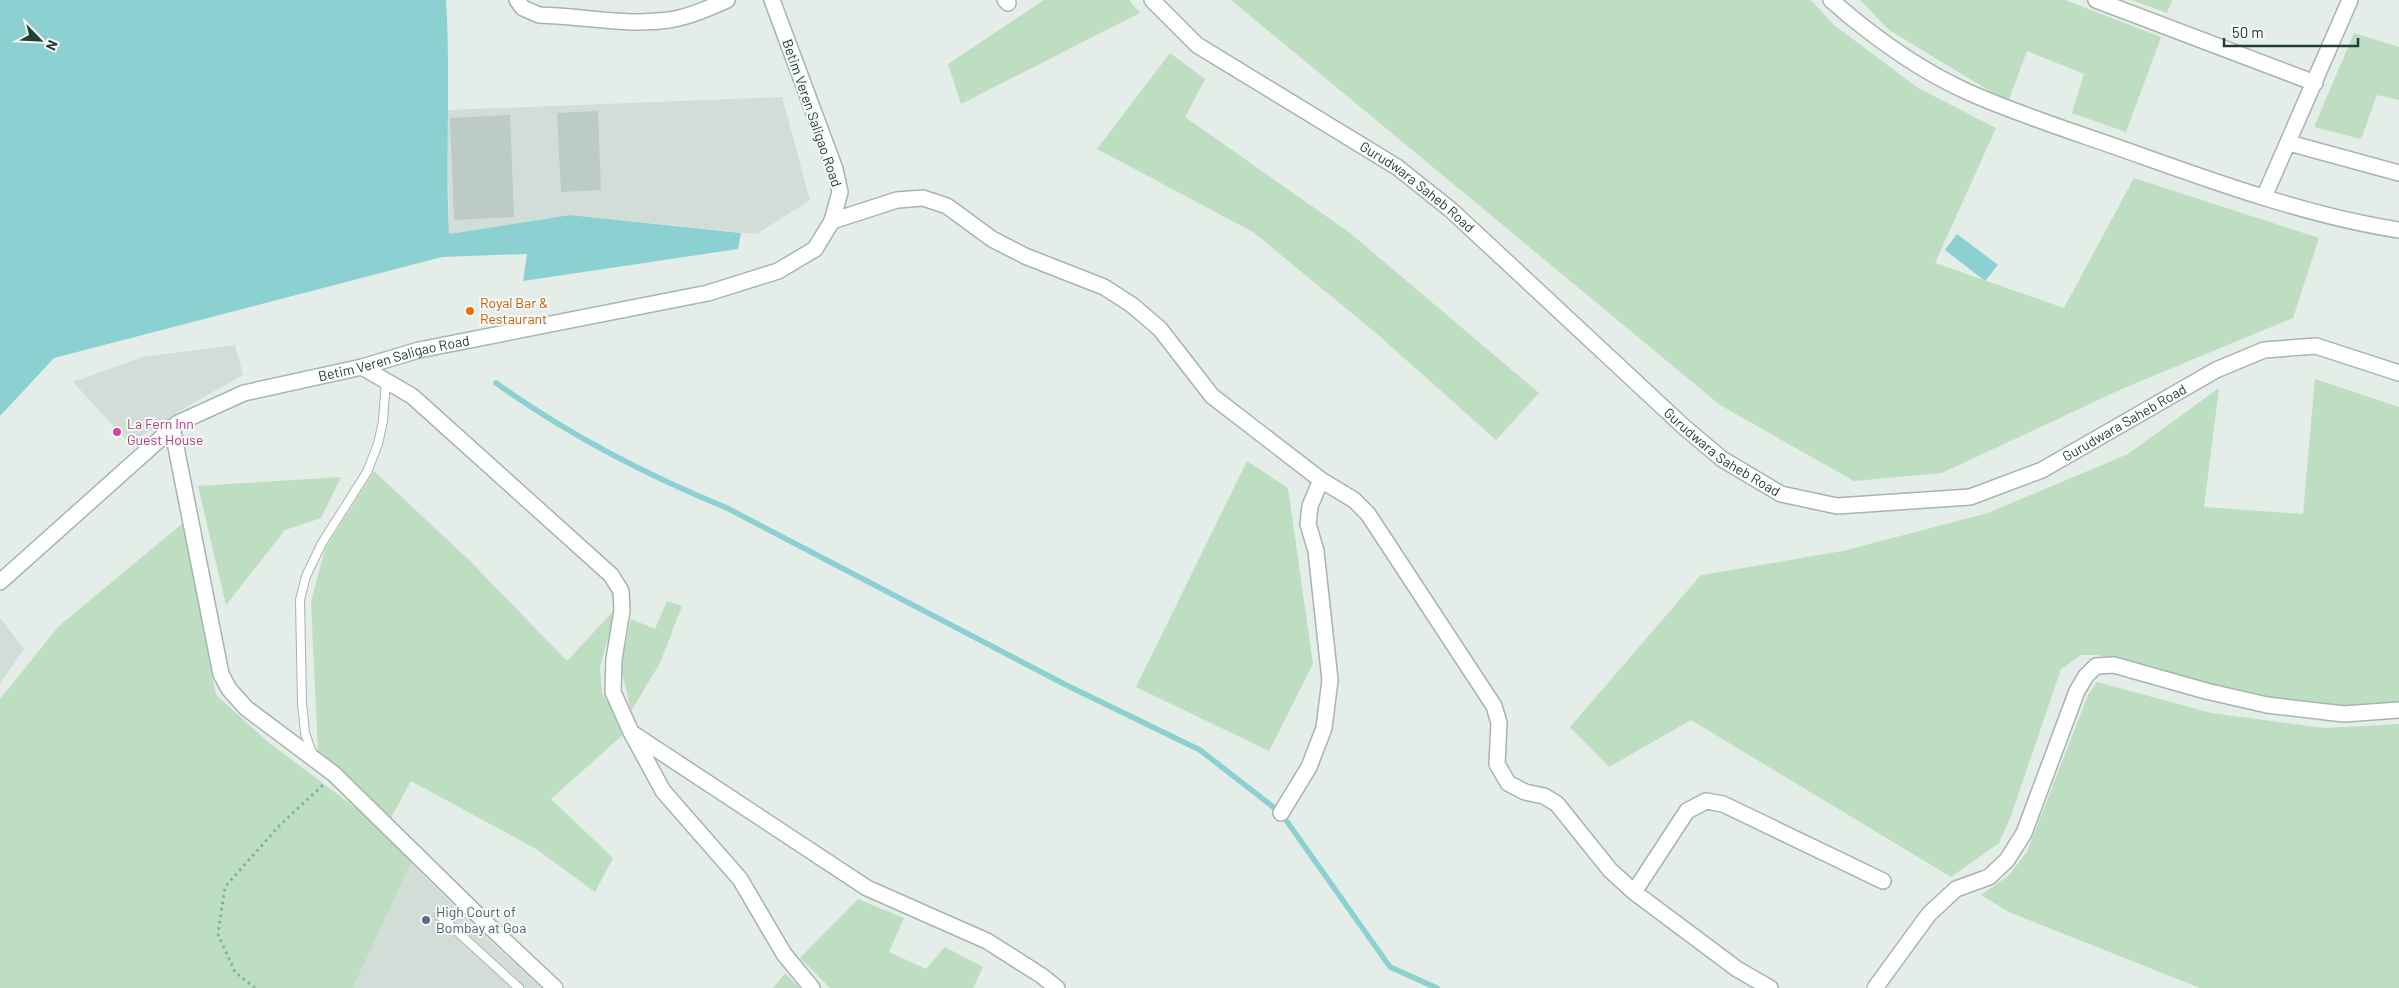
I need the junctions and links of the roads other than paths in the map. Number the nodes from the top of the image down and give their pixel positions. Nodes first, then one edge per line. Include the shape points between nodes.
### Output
1 (517, 0) edge
2 (727, 0) edge
3 (772, 0) edge
4 (1152, 0) edge
5 (1831, 0) edge
6 (2096, 0) edge
7 (2350, 0) edge
8 (2315, 83) junction
9 (2288, 143) junction
10 (2399, 173) edge
11 (2264, 197) junction
12 (832, 221) junction
13 (2399, 230) edge
14 (362, 367) junction
15 (2399, 373) edge
16 (386, 380) junction
17 (172, 428) junction
18 (1321, 480) junction
19 (0, 582) edge
20 (2399, 710) edge
21 (631, 732) junction
22 (315, 760) junction
23 (1281, 813) dead end
24 (1883, 881) dead end
25 (1634, 892) junction
26 (439, 915) dead end
27 (519, 988) edge
28 (555, 988) edge
29 (812, 988) edge
30 (1056, 988) edge
31 (1770, 988) edge
32 (1875, 988) edge

1 - 2 street via 523,8 539,14 646,22 686,16
3 - 12 street, Betim Veren Saligao Road via 835,169 840,192
4 - 15 street, Gurudwara Saheb Road via 1197,45 1397,166 1451,210 1683,426 1722,459 1781,494 1837,506 1970,497 2042,470 2216,370 2264,350 2316,346
5 - 11 street via 1872,36 1966,91 2019,114
6 - 8 street
7 - 8 street
8 - 9 street
9 - 10 street
9 - 11 street
11 - 13 street via 2369,226
12 - 14 street, Betim Veren Saligao Road via 815,249 778,271 716,290 419,350
12 - 18 street via 897,200 923,198 947,206 992,239 1025,256 1104,287 1160,329 1212,396
14 - 16 street
14 - 17 street, Betim Veren Saligao Road via 244,393
16 - 21 street via 412,396 611,575 621,591 622,611 614,659 613,692
16 - 22 lane via 378,444 367,472 322,543 306,576 300,600 302,703 305,733
17 - 19 street, Betim Veren Saligao Road
17 - 22 street via 221,674 229,690 246,708
18 - 23 street via 1310,506 1308,524 1316,551 1330,680 1324,728 1309,767
18 - 25 street via 1354,500 1368,514 1494,706 1499,723 1496,764 1508,783 1558,804 1610,870
20 - 32 street via 2344,714 2267,705 2206,692 2114,665 2096,666 2086,676 2078,692 2024,833 2007,860 1989,876 1956,889 1929,914
21 - 29 street via 662,791 740,879 784,954
21 - 30 street via 867,888 987,941
22 - 28 street via 334,774
24 - 25 street via 1723,804 1706,801 1687,811
25 - 31 street via 1737,969
26 - 27 lane

